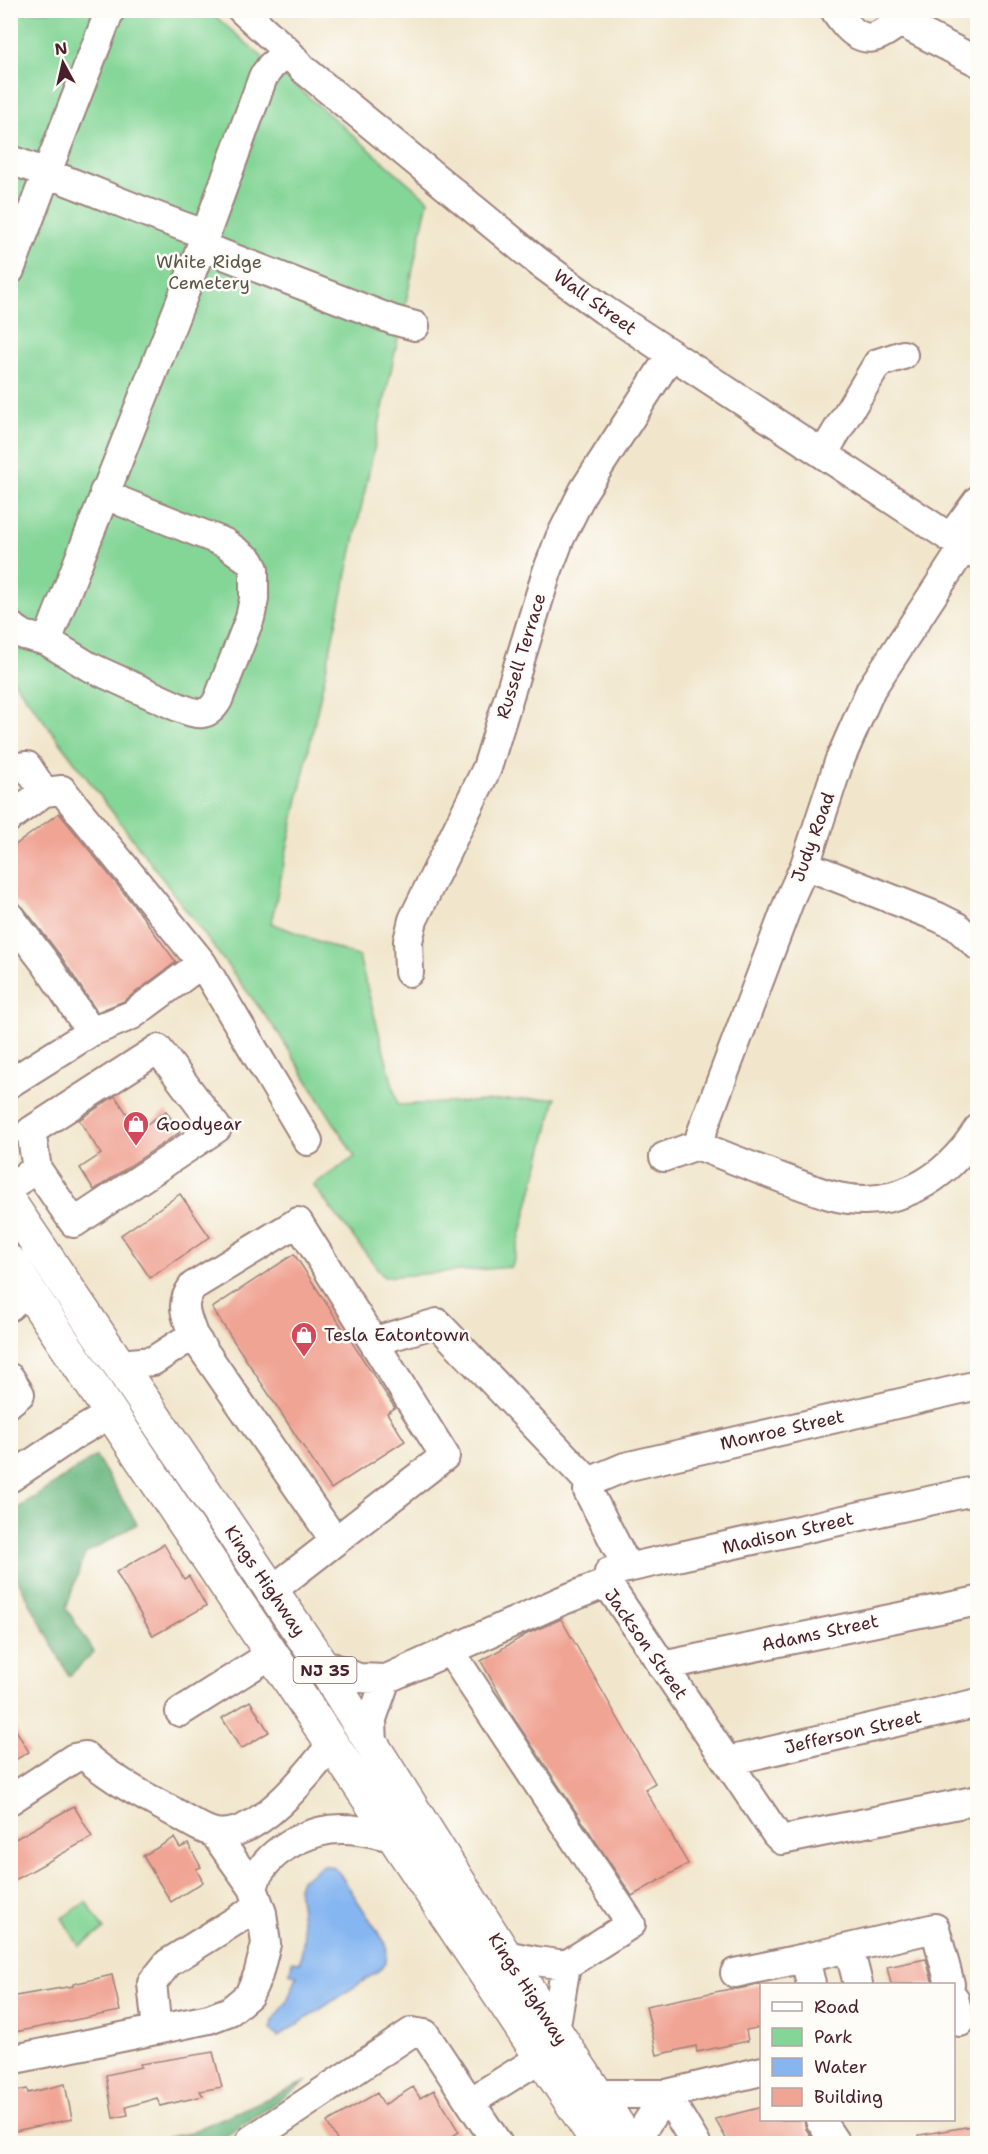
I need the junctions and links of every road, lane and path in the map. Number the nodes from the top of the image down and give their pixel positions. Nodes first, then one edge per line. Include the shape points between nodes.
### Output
1 (110, 10) edge
2 (242, 10) edge
3 (835, 10) edge
4 (898, 16) edge
5 (288, 52) junction
6 (978, 62) edge
7 (10, 160) edge
8 (46, 172) junction
9 (203, 240) junction
10 (10, 270) edge
11 (415, 326) dead end
12 (671, 355) junction
13 (903, 355) dead end
14 (823, 454) junction
15 (104, 492) junction
16 (978, 500) edge
17 (964, 547) edge
18 (10, 626) edge
19 (47, 642) junction
20 (10, 768) edge
21 (44, 792) junction
22 (10, 817) edge
23 (805, 865) junction
24 (10, 917) edge
25 (978, 946) edge
26 (202, 963) junction
27 (409, 972) dead end
28 (91, 1032) junction
29 (10, 1083) edge
30 (978, 1129) edge
31 (309, 1141) dead end
32 (697, 1145) junction
33 (664, 1157) dead end
34 (37, 1169) junction
35 (10, 1186) edge
36 (10, 1203) edge
37 (10, 1262) edge
38 (19, 1298) edge
39 (193, 1335) junction
40 (375, 1341) junction
41 (119, 1364) junction
42 (10, 1378) edge
43 (978, 1385) edge
44 (10, 1402) edge
45 (110, 1414) junction
46 (10, 1478) edge
47 (589, 1482) junction
48 (978, 1490) edge
49 (335, 1541) junction
50 (617, 1576) junction
51 (271, 1591) junction
52 (978, 1601) edge
53 (450, 1651) junction
54 (272, 1654) junction
55 (320, 1662) junction
56 (662, 1666) junction
57 (386, 1679) junction
58 (978, 1703) edge
59 (180, 1712) dead end
60 (332, 1744) junction
61 (373, 1748) junction
62 (728, 1761) junction
63 (10, 1800) edge
64 (978, 1800) edge
65 (214, 1833) junction
66 (394, 1837) junction
67 (256, 1897) junction
68 (849, 1948) junction
69 (505, 1955) junction
70 (566, 1965) junction
71 (808, 1971) edge
72 (735, 1973) dead end
73 (858, 1983) edge
74 (950, 1983) edge
75 (157, 2030) junction
76 (548, 2044) junction
77 (10, 2060) edge
78 (760, 2072) edge
79 (597, 2094) junction
80 (666, 2094) junction
81 (470, 2102) junction
82 (821, 2121) edge
83 (251, 2144) edge
84 (498, 2144) edge
85 (599, 2144) edge
86 (631, 2144) edge
87 (696, 2144) edge
88 (836, 2144) edge

1 - 8 street
2 - 5 street, Wall Street
3 - 4 street via 854,34 863,37 880,36
4 - 6 street
5 - 9 street via 263,78
5 - 12 street, Wall Street via 302,68 536,260
7 - 8 street
8 - 9 street
8 - 10 street
9 - 11 street
9 - 15 street
12 - 14 street, Wall Street
12 - 27 street, Russell Terrace via 584,490 560,538 487,768 413,920 408,941
13 - 14 street via 878,363
14 - 17 street, Wall Street
15 - 19 street
15 - 19 street via 225,543 250,561 254,569 254,599 250,618 213,708 205,714 193,713 88,666
16 - 17 street, Judy Road
17 - 23 street, Judy Road via 871,689 839,762
18 - 19 street
20 - 21 street via 27,766
21 - 22 street
21 - 26 street via 62,790
23 - 25 street via 938,917 956,926
23 - 32 street, Judy Road
24 - 28 street
26 - 28 street via 132,1015
26 - 31 street
28 - 29 street
30 - 32 street via 937,1176 917,1188 878,1199 831,1195
32 - 33 street
34 - 34 street via 74,1223 217,1128 158,1049 31,1131
34 - 35 street
36 - 41 main road, Kings Highway / NJ 35
37 - 38 main road, Kings Highway / NJ 35
38 - 45 main road, Kings Highway / NJ 35
39 - 40 street via 184,1309 185,1298 194,1286 298,1222
39 - 41 street via 153,1360
39 - 49 street
40 - 47 street, Jackson Street via 436,1323
40 - 49 street via 445,1456
41 - 51 main road, Kings Highway / NJ 35
42 - 44 street via 20,1394
43 - 47 street, Monroe Street via 625,1467
45 - 46 street
45 - 54 main road, Kings Highway / NJ 35
47 - 50 street, Jackson Street via 588,1491
48 - 50 street, Madison Street
49 - 51 street
50 - 53 street, Jackson Street
50 - 56 street, Jackson Street
51 - 55 main road, Kings Highway / NJ 35
52 - 56 street, Adams Street
53 - 57 street, Jackson Street
53 - 70 street via 632,1924
54 - 59 street
54 - 60 main road, Kings Highway / NJ 35
55 - 57 street via 358,1678
55 - 61 main road, Kings Highway / NJ 35
56 - 62 street, Jackson Street
57 - 61 street via 372,1719
58 - 62 street, Jefferson Street
60 - 65 street via 281,1803 231,1833
60 - 66 main road, Kings Highway / NJ 35
61 - 69 main road, Kings Highway / NJ 35
62 - 64 street, Jackson Street via 782,1840
63 - 65 street via 74,1758 85,1756 154,1802
65 - 67 street
66 - 67 street via 345,1828 300,1838 276,1853 260,1871
66 - 76 main road, Kings Highway / NJ 35
67 - 75 street via 168,1963 152,1983
67 - 75 street via 266,1944 249,1995 230,2011 209,2019
68 - 71 street
68 - 73 street
68 - 74 street via 935,1928
69 - 70 street
69 - 76 main road, Kings Highway / NJ 35
70 - 76 street
71 - 72 street
75 - 77 street
76 - 79 main road, Kings Highway / NJ 35
76 - 81 street
76 - 85 main road, Kings Highway / NJ 35
78 - 80 street
79 - 80 street
79 - 86 main road, Kings Highway / NJ 35
80 - 86 street
80 - 87 street
81 - 83 street via 425,2034 412,2032 251,2140
81 - 84 street
82 - 88 street

